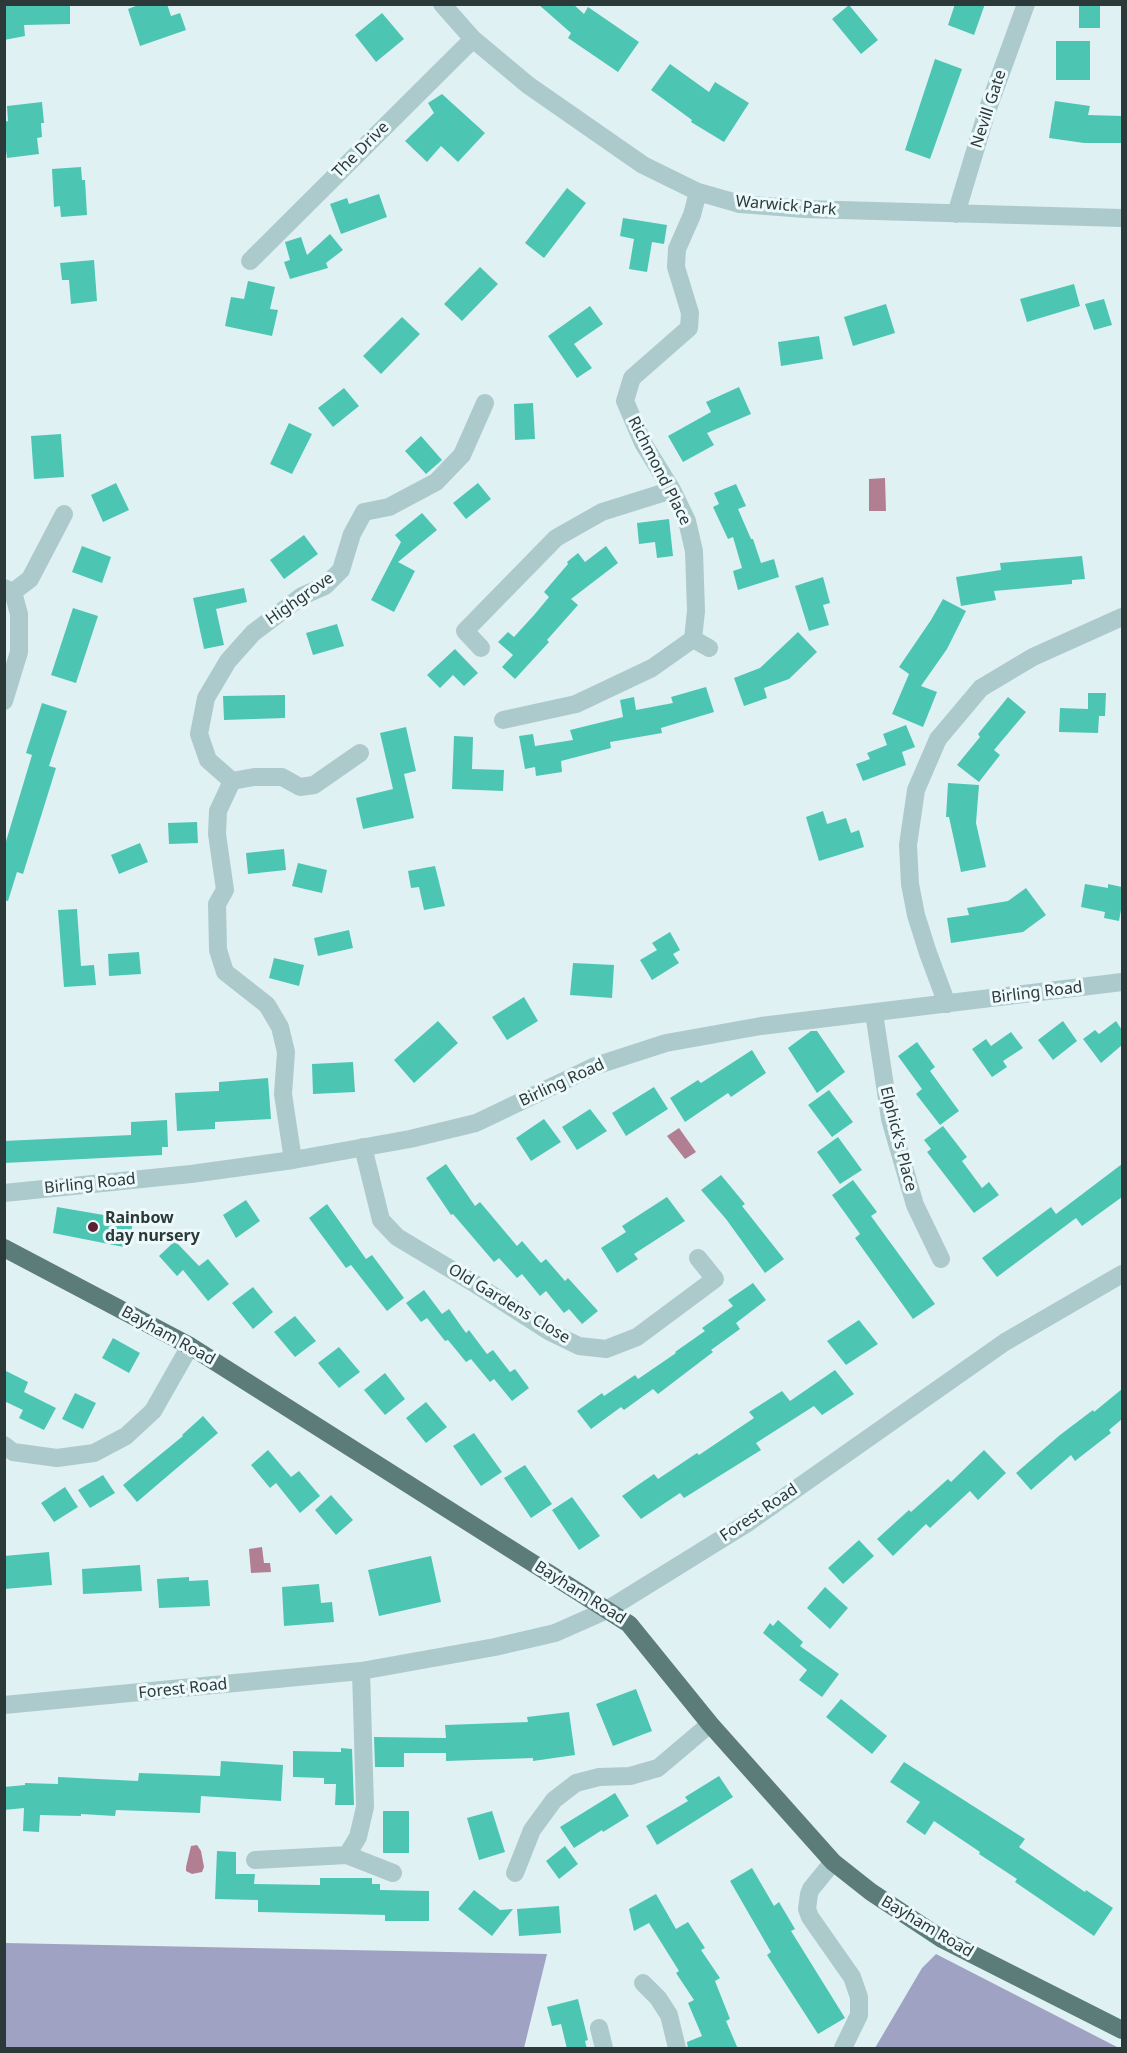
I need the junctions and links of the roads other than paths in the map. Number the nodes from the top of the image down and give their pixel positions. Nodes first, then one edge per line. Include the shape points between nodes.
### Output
1 (442, 4) edge
2 (1026, 4) edge
3 (473, 39) junction
4 (698, 192) junction
5 (956, 214) junction
6 (1122, 218) edge
7 (250, 261) dead end
8 (485, 403) dead end
9 (672, 490) junction
10 (64, 514) dead end
11 (9, 590) edge
12 (1122, 617) edge
13 (693, 639) junction
14 (481, 648) dead end
15 (709, 648) dead end
16 (4, 701) edge
17 (503, 720) dead end
18 (360, 753) dead end
19 (232, 781) junction
20 (1122, 982) edge
21 (947, 1004) junction
22 (874, 1013) junction
23 (363, 1147) junction
24 (293, 1160) junction
25 (4, 1193) edge
26 (4, 1248) edge
27 (698, 1258) dead end
28 (941, 1259) dead end
29 (1122, 1274) edge
30 (190, 1347) junction
31 (4, 1445) edge
32 (607, 1610) junction
33 (361, 1671) junction
34 (4, 1705) edge
35 (710, 1724) junction
36 (347, 1855) junction
37 (255, 1860) dead end
38 (834, 1862) junction
39 (393, 1873) dead end
40 (514, 1873) dead end
41 (643, 1983) dead end
42 (599, 2028) dead end
43 (1122, 2030) edge
44 (604, 2049) edge
45 (677, 2049) edge
46 (843, 2049) edge

1 - 3 street, Warwick Park
2 - 5 street, Nevill Gate via 987,111
3 - 4 street, Warwick Park via 528,85 643,165
3 - 7 street, The Drive
4 - 5 street, Warwick Park via 740,204
4 - 9 street, Richmond Place via 677,249 676,267 690,313 689,328 632,378 624,401 642,443
5 - 6 street, Warwick Park
8 - 19 street, Highgrove via 462,455 436,482 388,507 364,512 352,534 341,570 325,586 302,596 253,633 228,661 206,698 199,735 208,760
9 - 13 street, Richmond Place via 687,521 694,551
9 - 14 street via 603,512 556,538 465,631
10 - 11 street via 30,579
11 - 16 street via 19,614 19,652
12 - 21 street via 1033,657 981,688 938,739 916,790 908,845 909,884 927,953
13 - 15 street
13 - 17 street via 651,668 576,704
18 - 19 street via 314,785 300,787 282,777
19 - 24 street via 218,811 217,834 225,890 217,904 218,950 225,972 267,1005 280,1027 286,1052 283,1094
20 - 21 street, Birling Road
21 - 22 street, Birling Road
22 - 23 street, Birling Road via 761,1026 666,1043 595,1066 476,1123
22 - 28 street, Elphick's Place via 890,1119 915,1205
23 - 24 street, Birling Road
23 - 27 street, Old Gardens Close via 381,1220 397,1237 579,1346 606,1349 637,1337 715,1279
24 - 25 street, Birling Road
26 - 30 main road, Bayham Road
29 - 32 street, Forest Road via 1005,1342 749,1522
30 - 31 street via 153,1411 126,1436 94,1453 57,1458 13,1452
30 - 32 main road, Bayham Road
32 - 33 street, Forest Road via 555,1633
32 - 35 main road, Bayham Road via 630,1624
33 - 34 street, Forest Road
33 - 36 street via 365,1807 358,1837
35 - 38 main road, Bayham Road
35 - 40 street via 658,1768 576,1783 554,1800 532,1830
36 - 37 street
36 - 39 street
38 - 43 main road, Bayham Road via 942,1939
38 - 46 street via 809,1894 807,1909 852,1977 859,1996 859,2015
41 - 45 street via 669,2015
42 - 44 street

